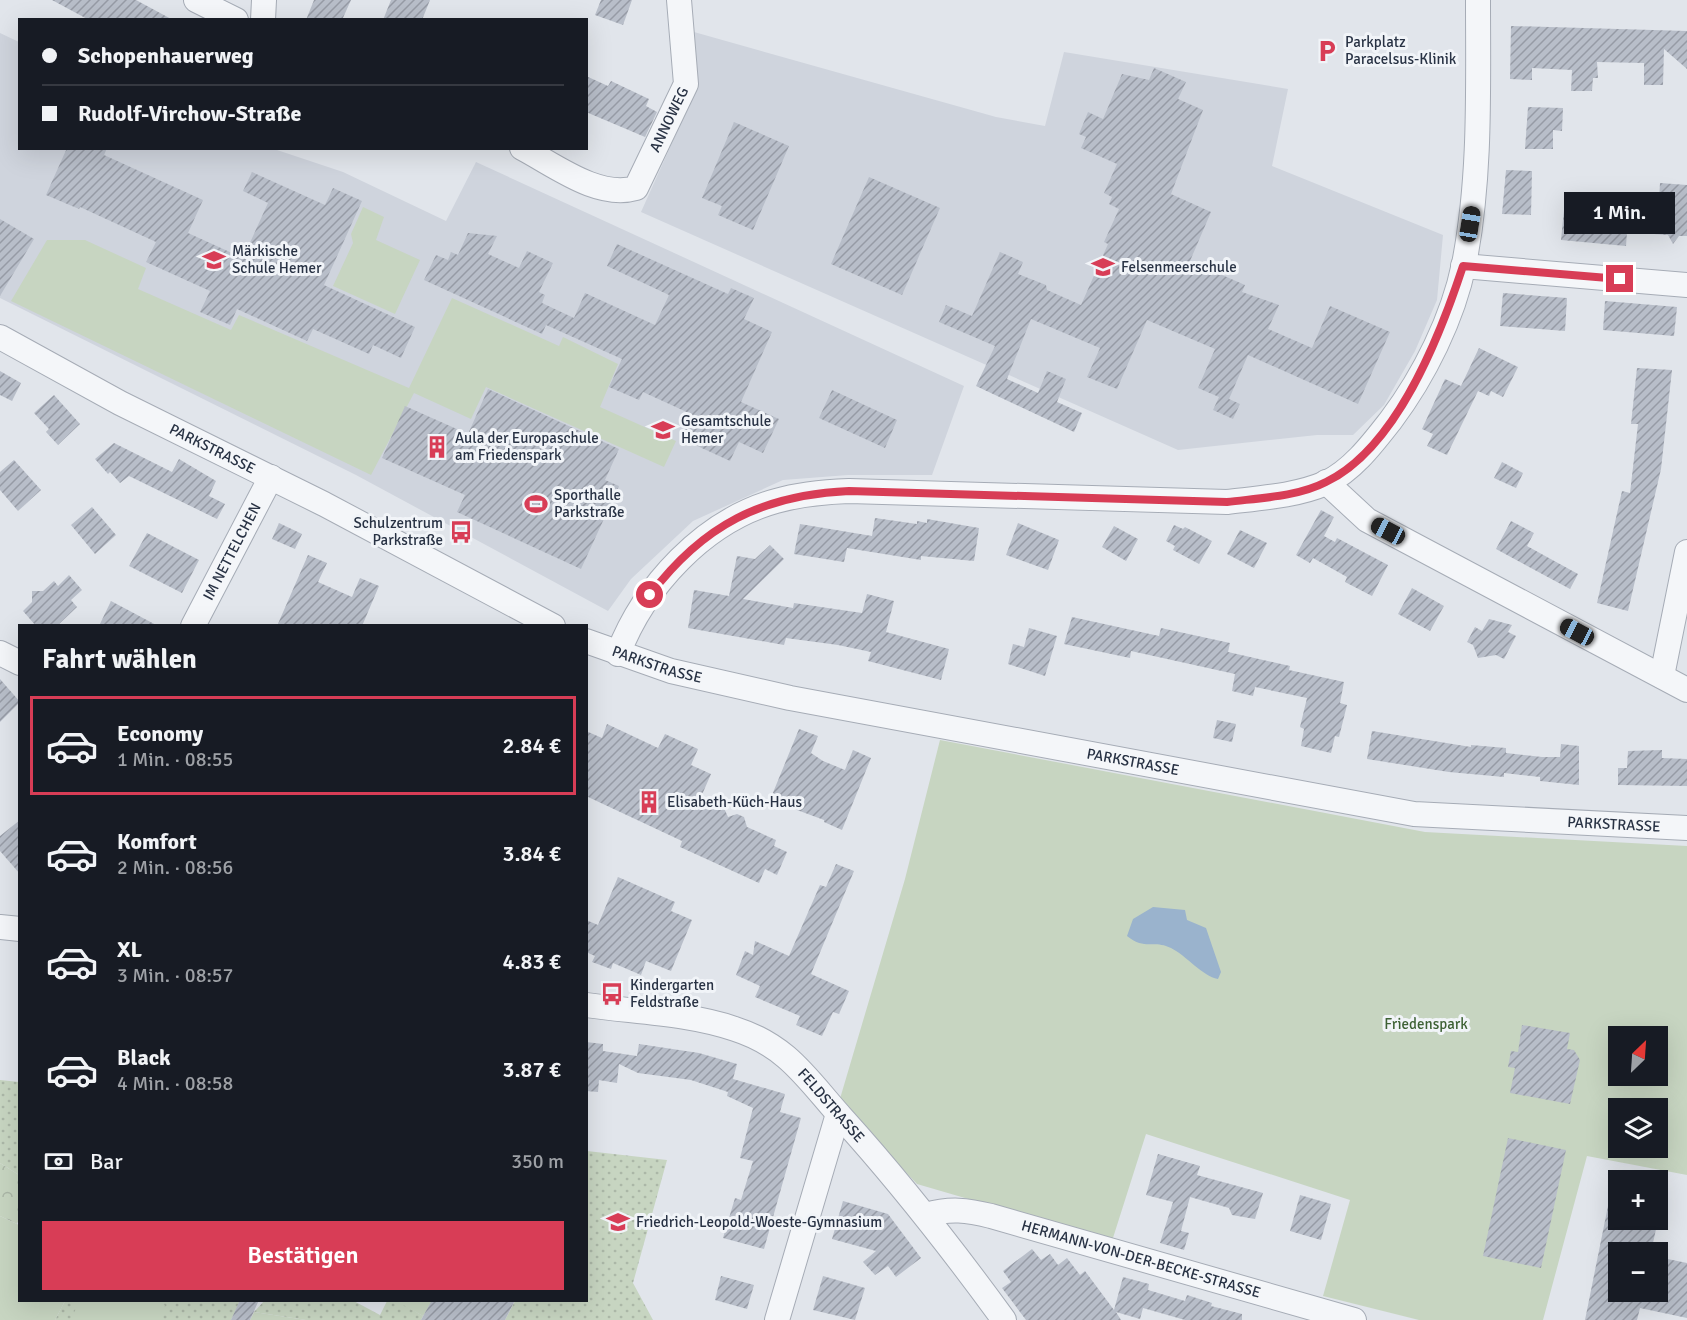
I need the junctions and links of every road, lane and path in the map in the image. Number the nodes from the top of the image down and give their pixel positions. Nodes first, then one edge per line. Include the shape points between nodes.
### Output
1 (196, 0) edge
2 (264, 0) edge
3 (679, 0) edge
4 (1478, 0) edge
5 (232, 18) edge
6 (263, 18) edge
7 (526, 150) edge
8 (1463, 266) junction
9 (1687, 285) edge
10 (0, 337) edge
11 (271, 477) junction
12 (1326, 482) junction
13 (1687, 552) edge
14 (194, 624) edge
15 (549, 624) edge
16 (588, 642) edge
17 (0, 653) edge
18 (618, 654) junction
19 (18, 662) edge
20 (1662, 676) junction
21 (1687, 690) edge
22 (1687, 828) edge
23 (0, 927) edge
24 (18, 929) edge
25 (588, 1005) edge
26 (838, 1113) junction
27 (926, 1215) junction
28 (777, 1320) edge
29 (1004, 1320) edge
30 (1354, 1320) edge

1 - 5 street
2 - 6 street
3 - 7 street, ANNOWEG via 686,84 636,188 624,192 601,189
4 - 8 street via 1473,203
8 - 9 street
8 - 12 street via 1446,317 1410,391 1357,460
10 - 11 street, PARKSTRASSE via 120,403
11 - 14 street, IM NETTELCHEN
11 - 15 street, PARKSTRASSE
12 - 18 street via 1275,497 1227,502 849,491 811,493 774,501 745,513 707,537 668,572 637,614
12 - 20 street via 1366,520
13 - 20 street
16 - 18 street, PARKSTRASSE
17 - 19 street
18 - 22 street, PARKSTRASSE via 790,698 1414,814
20 - 21 street
23 - 24 street
25 - 26 street, FELDSTRASSE via 705,1022 763,1041 794,1061
26 - 27 street, FELDSTRASSE
26 - 28 street
27 - 29 street, FELDSTRASSE
27 - 30 street, HERMANN-VON-DER-BECKE-STRASSE via 944,1210 973,1212

